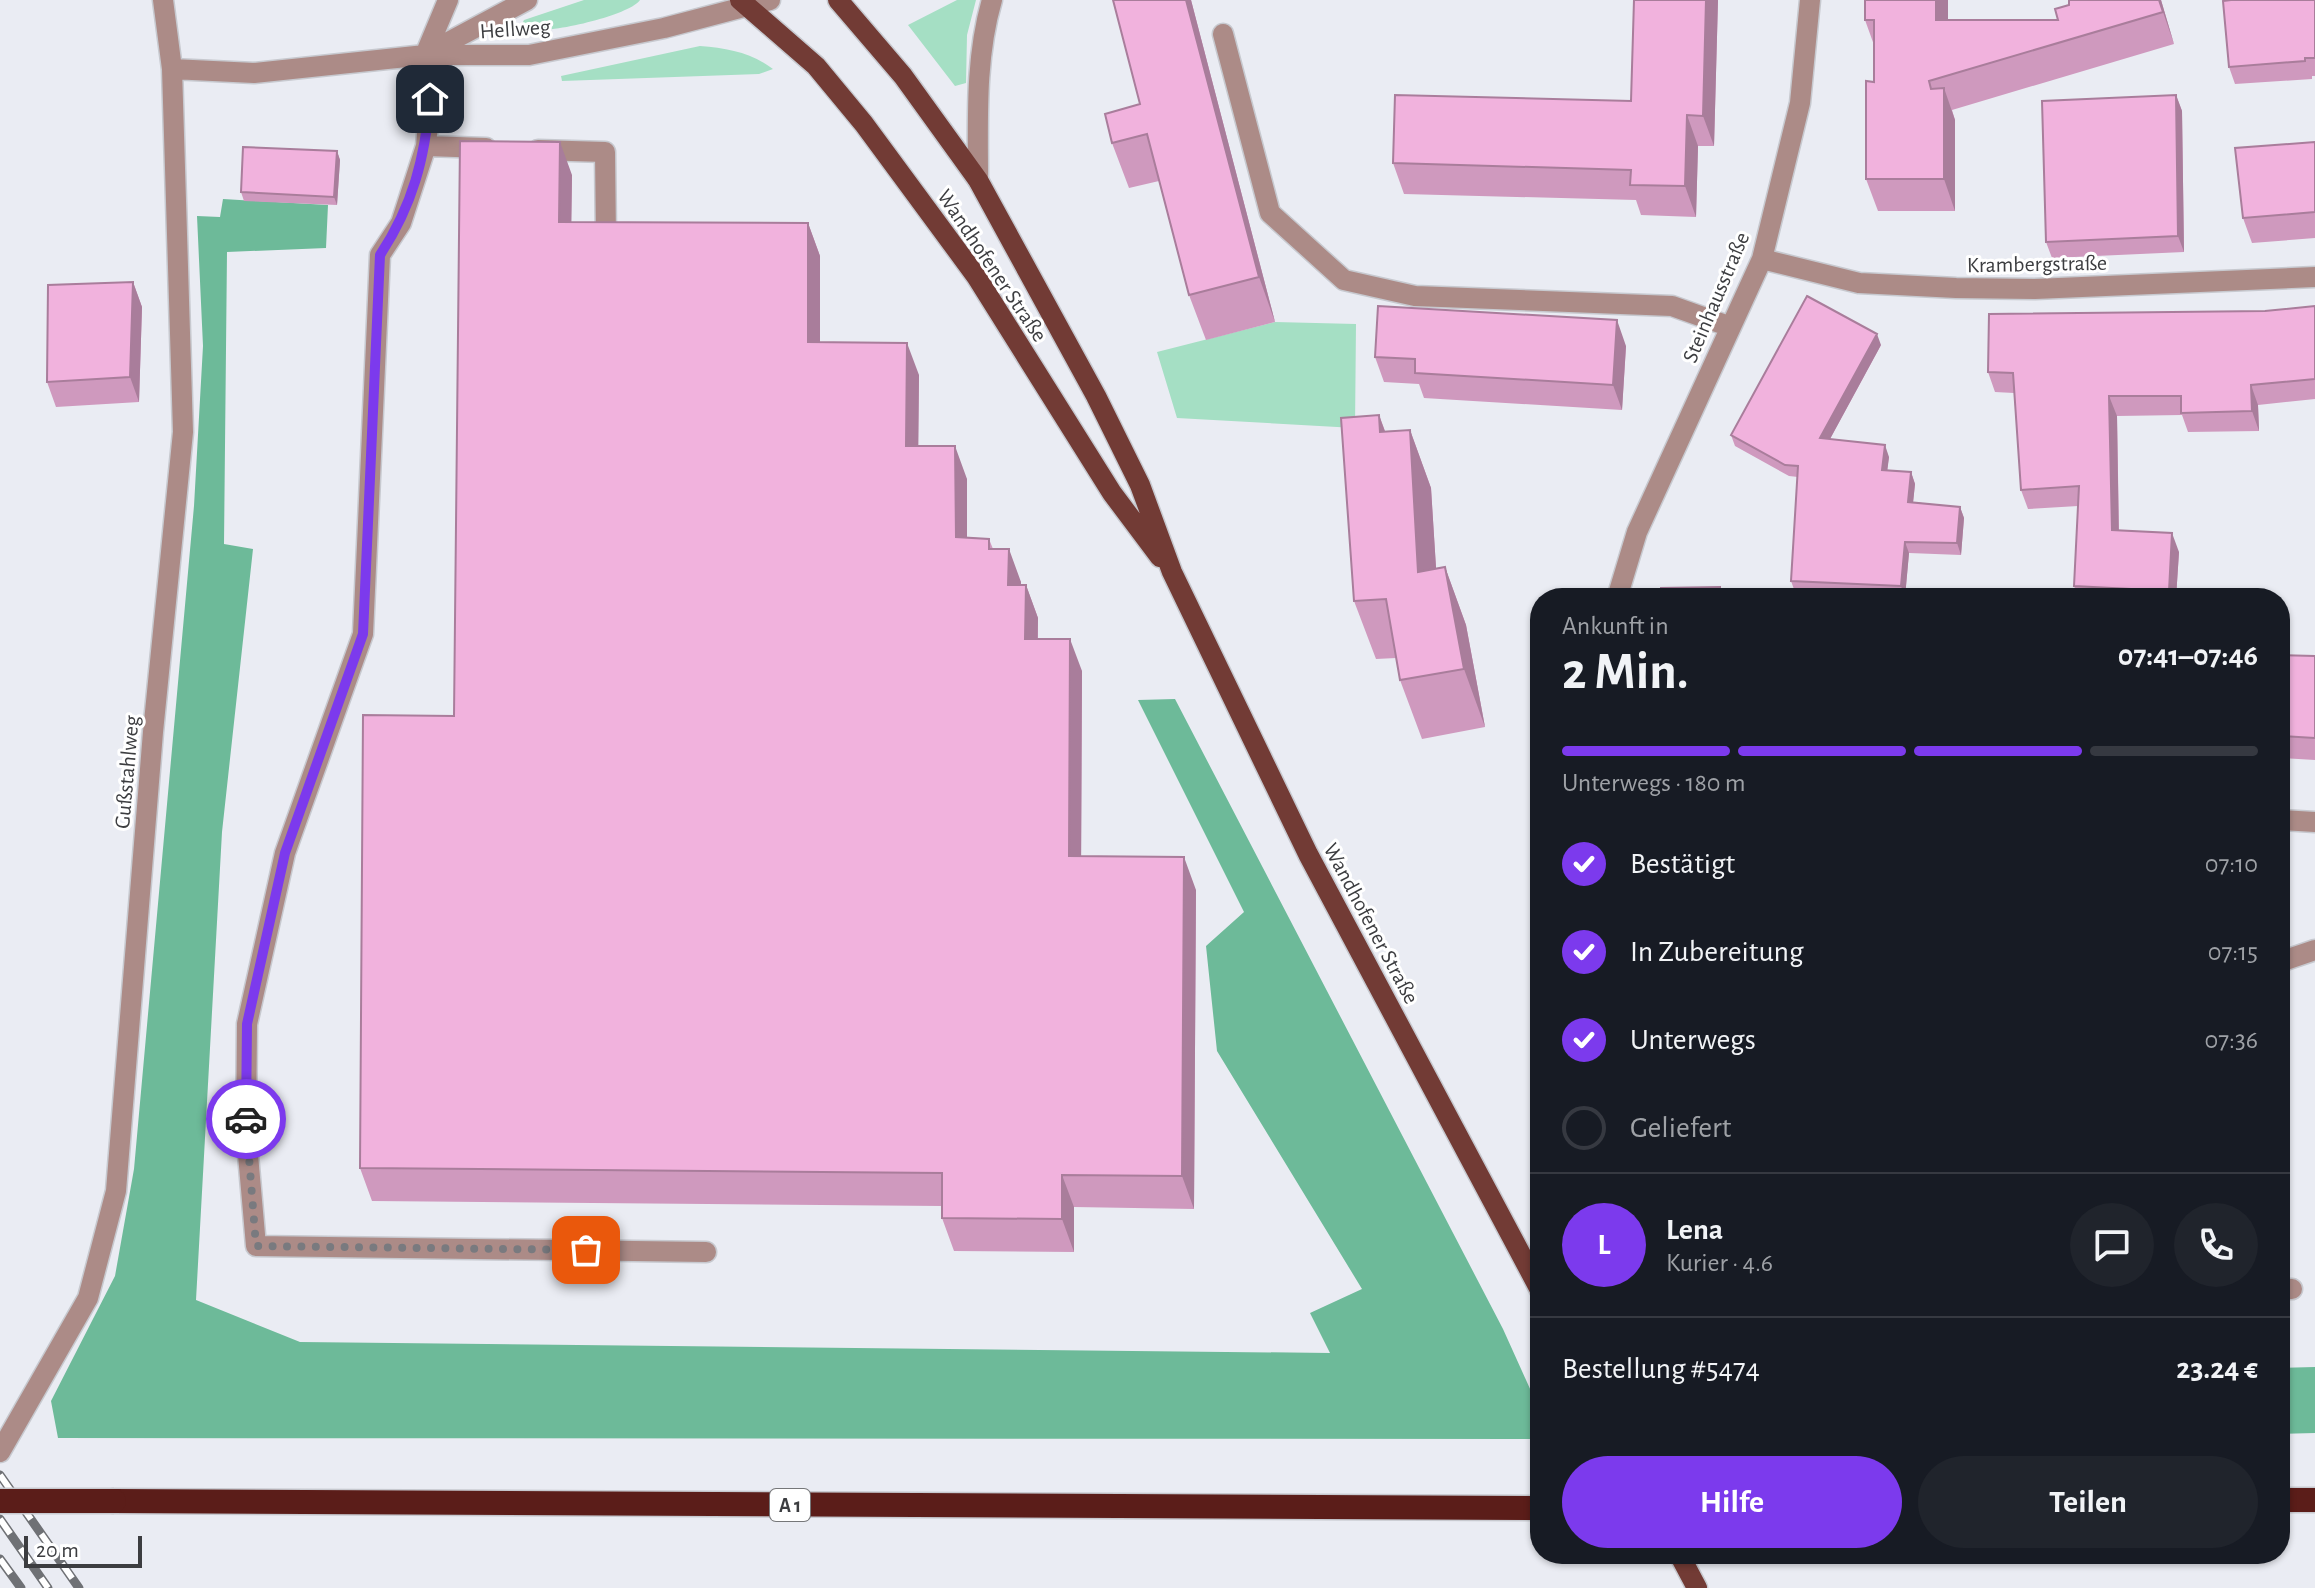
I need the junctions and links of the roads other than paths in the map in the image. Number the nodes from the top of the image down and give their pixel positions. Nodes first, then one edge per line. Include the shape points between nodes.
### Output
1 (163, 0) edge
2 (448, 0) edge
3 (527, 0) edge
4 (770, 0) edge
5 (838, 0) edge
6 (992, 0) edge
7 (1810, 0) edge
8 (744, 3) edge
9 (1223, 34) dead end
10 (425, 55) junction
11 (172, 69) junction
12 (426, 146) junction
13 (978, 180) junction
14 (606, 239) edge
15 (1762, 259) junction
16 (2315, 277) edge
17 (1731, 327) junction
18 (1172, 572) junction
19 (1620, 588) edge
20 (2290, 821) edge
21 (2315, 822) edge
22 (2315, 950) edge
23 (2290, 959) edge
24 (706, 1252) dead end
25 (1530, 1271) edge
26 (0, 1452) edge
27 (2290, 1500) edge
28 (2315, 1500) edge
29 (0, 1501) edge
30 (1530, 1508) edge
31 (1684, 1564) edge
32 (1697, 1588) edge

1 - 11 street
2 - 10 street
3 - 10 street, Hellweg
4 - 8 street, Hellweg
5 - 13 main road, Wandhofener Straße via 903,76
6 - 13 street via 980,76
7 - 15 street, Steinhausstraße via 1800,103
8 - 10 street, Hellweg via 529,55
8 - 18 main road, Wandhofener Straße via 816,66 864,124 976,276 1112,493
9 - 17 street via 1270,213 1344,280 1415,296 1672,306
10 - 11 street, Hellweg via 254,73
10 - 12 street via 430,99
11 - 26 street, Gußstahlweg via 183,432 116,1191 88,1298
12 - 14 street via 605,152
12 - 24 street via 401,223 380,255 363,634 285,853 247,1024 246,1132 256,1246
13 - 18 main road, Wandhofener Straße via 1096,396 1140,485
15 - 16 street, Krambergstraße via 1859,283 1956,288
15 - 17 street, Steinhausstraße
17 - 19 street, Steinhausstraße via 1637,532
18 - 25 main road, Wandhofener Straße via 1308,854
20 - 21 street
22 - 23 street
27 - 28 highway
29 - 30 highway, A 1, bridge
31 - 32 main road

